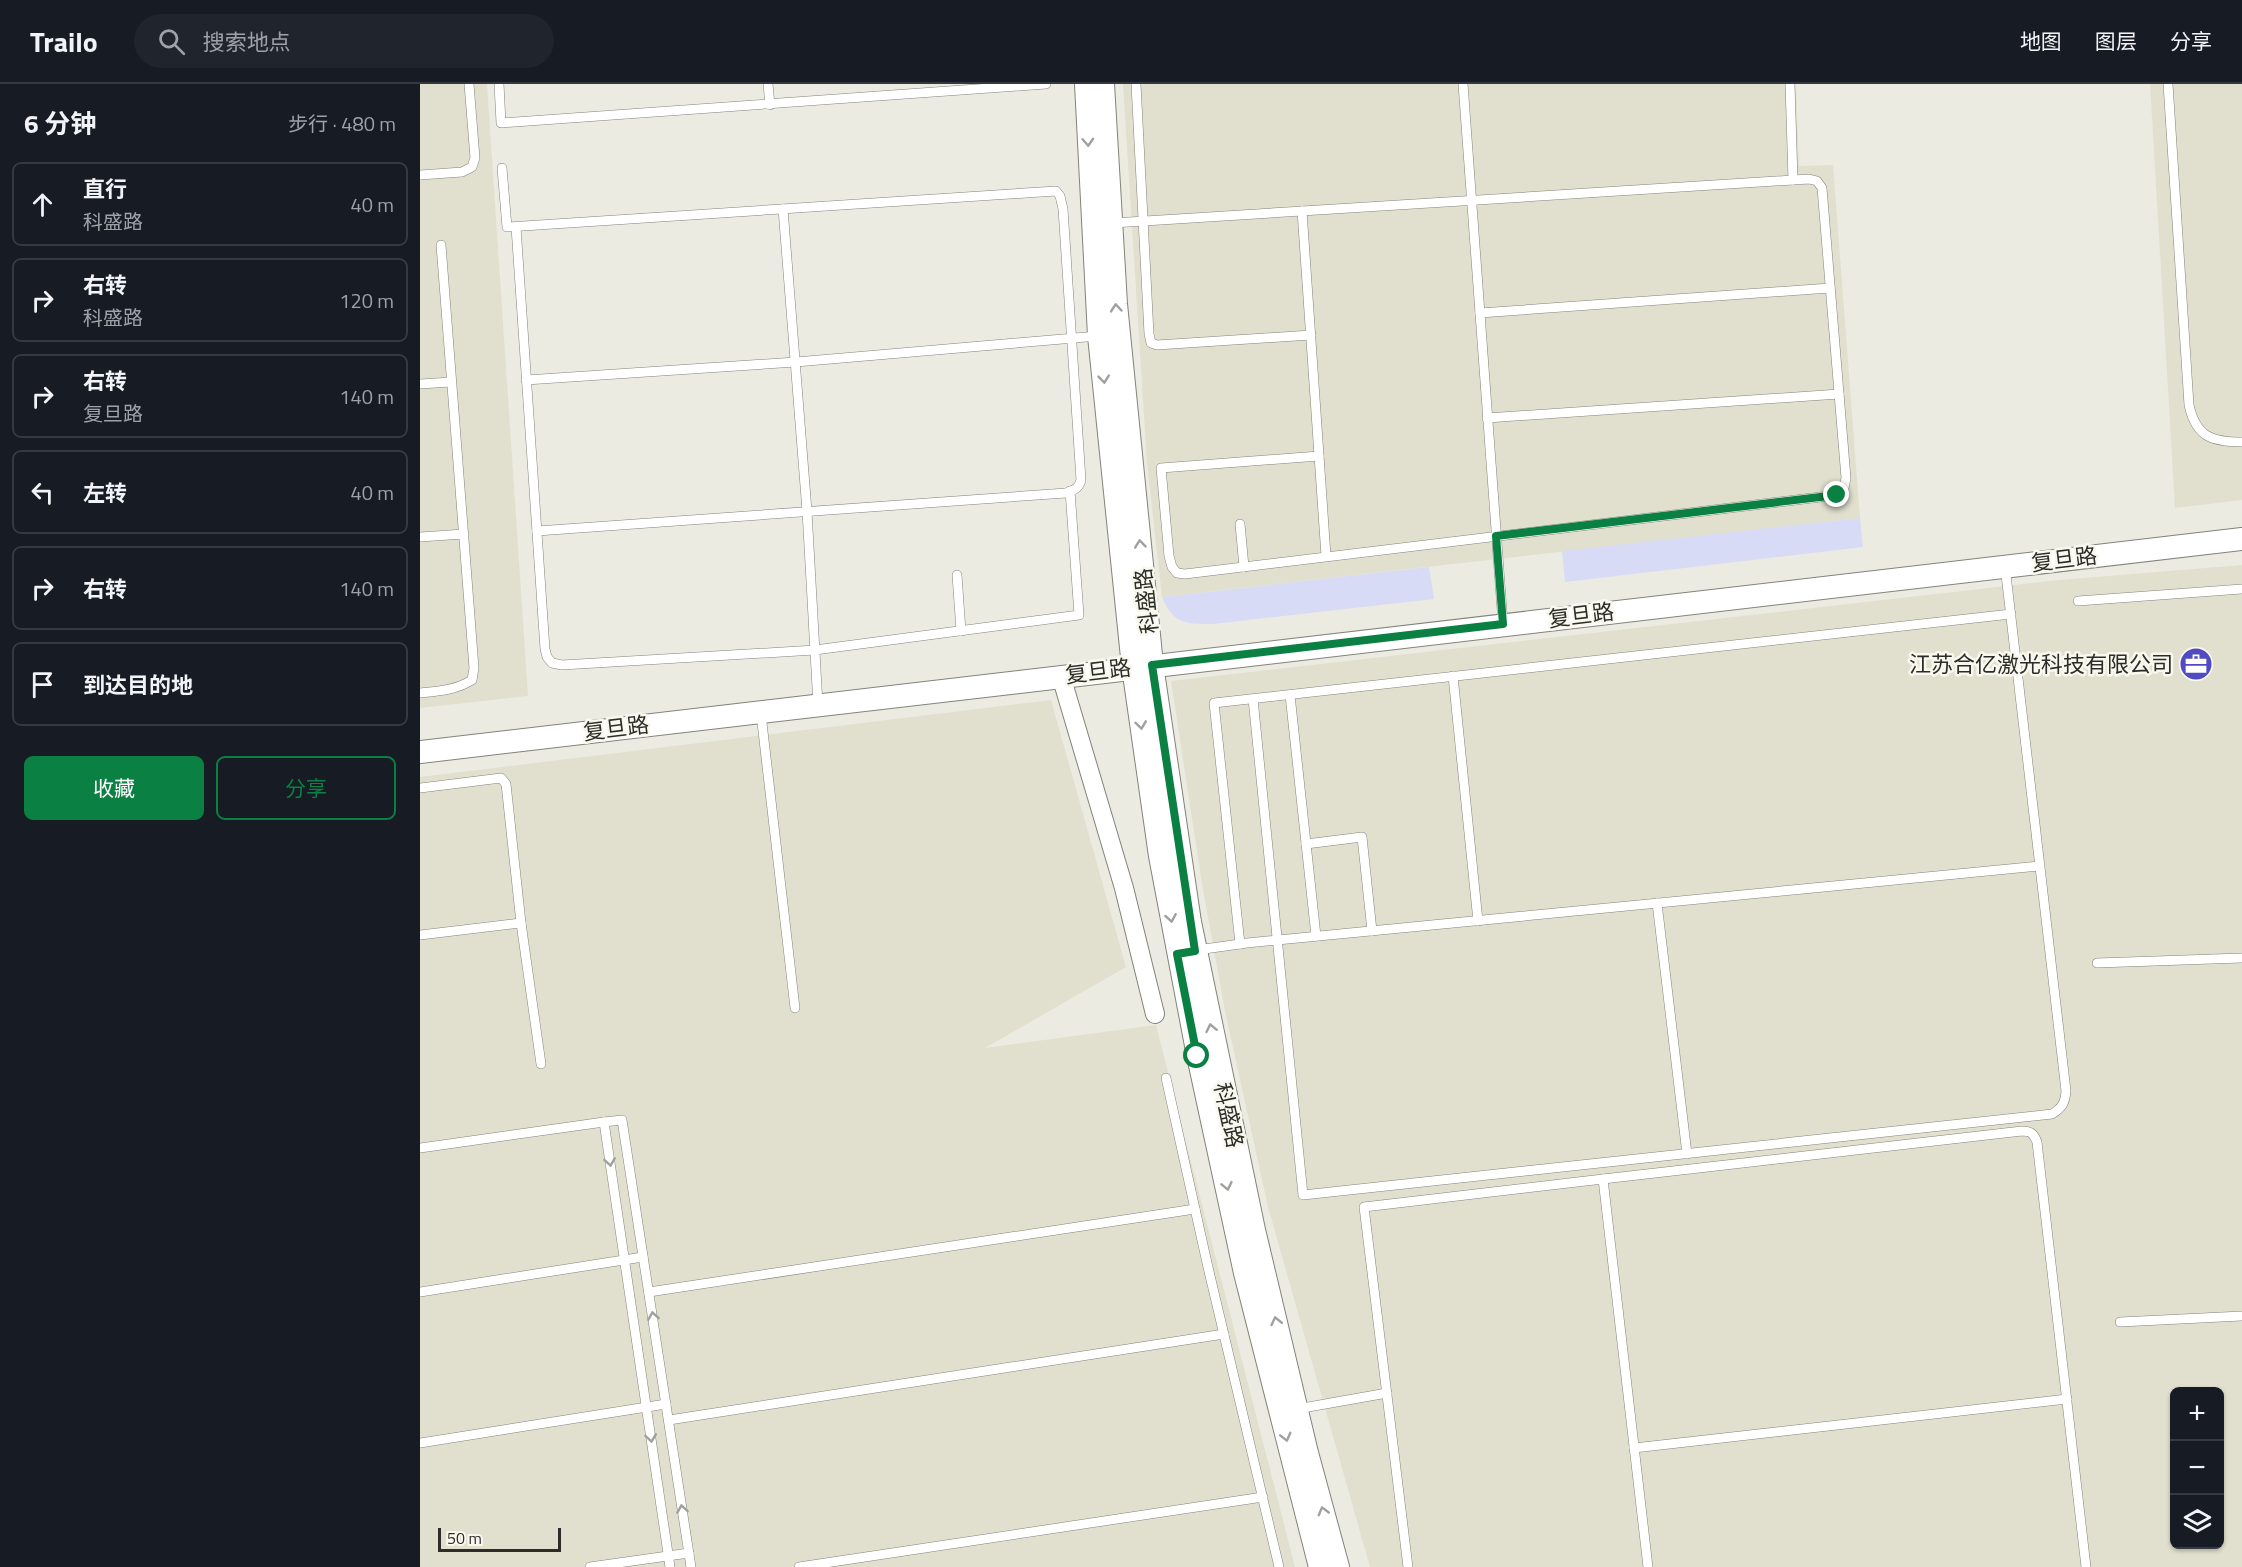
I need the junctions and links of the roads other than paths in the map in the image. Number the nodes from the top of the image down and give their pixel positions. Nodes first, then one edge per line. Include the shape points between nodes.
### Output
1 (469, 84) edge
2 (499, 84) edge
3 (768, 84) edge
4 (1046, 84) edge
5 (1086, 84) edge
6 (1103, 84) edge
7 (1136, 84) edge
8 (1463, 84) edge
9 (1790, 84) edge
10 (2168, 84) edge
11 (770, 105) junction
12 (502, 168) dead end
13 (420, 175) edge
14 (1793, 180) junction
15 (1472, 201) junction
16 (783, 209) junction
17 (1302, 211) junction
18 (1143, 221) junction
19 (1101, 223) junction
20 (516, 226) junction
21 (441, 246) dead end
22 (1830, 288) junction
23 (1480, 313) junction
24 (1109, 335) junction
25 (1311, 335) junction
26 (1071, 338) junction
27 (796, 362) junction
28 (526, 380) junction
29 (451, 382) junction
30 (420, 384) edge
31 (1839, 394) junction
32 (1488, 418) junction
33 (2242, 442) edge
34 (1319, 456) junction
35 (1070, 491) junction
36 (807, 511) junction
37 (1240, 524) dead end
38 (537, 531) junction
39 (464, 534) junction
40 (1496, 536) junction
41 (420, 537) edge
42 (2242, 539) edge
43 (1326, 556) junction
44 (2005, 566) junction
45 (1244, 567) junction
46 (957, 575) dead end
47 (2242, 589) edge
48 (2078, 600) dead end
49 (2011, 614) junction
50 (1503, 624) junction
51 (961, 631) junction
52 (815, 650) junction
53 (1143, 666) junction
54 (1061, 676) junction
55 (1453, 676) junction
56 (420, 693) edge
57 (1290, 695) junction
58 (1253, 699) junction
59 (818, 705) junction
60 (760, 711) junction
61 (420, 752) edge
62 (420, 788) edge
63 (1306, 844) junction
64 (2038, 866) junction
65 (1657, 903) junction
66 (1478, 921) junction
67 (521, 923) junction
68 (1372, 931) junction
69 (420, 934) edge
70 (1316, 936) junction
71 (1276, 940) junction
72 (1240, 944) junction
73 (1186, 952) junction
74 (2242, 958) edge
75 (2097, 963) dead end
76 (795, 1008) dead end
77 (1155, 1014) dead end
78 (541, 1064) dead end
79 (1166, 1078) dead end
80 (604, 1122) junction
81 (420, 1148) edge
82 (1687, 1154) junction
83 (1603, 1179) junction
84 (1195, 1209) junction
85 (643, 1257) junction
86 (624, 1260) junction
87 (420, 1292) edge
88 (649, 1292) junction
89 (2242, 1316) edge
90 (2120, 1322) dead end
91 (1224, 1334) junction
92 (1387, 1393) junction
93 (2067, 1399) junction
94 (666, 1404) junction
95 (646, 1407) junction
96 (1288, 1410) junction
97 (669, 1419) junction
98 (420, 1443) edge
99 (1634, 1448) junction
100 (1263, 1497) junction
101 (689, 1553) junction
102 (668, 1556) junction
103 (590, 1567) edge
104 (670, 1567) edge
105 (691, 1567) edge
106 (799, 1567) edge
107 (1279, 1567) edge
108 (1320, 1567) edge
109 (1338, 1567) edge
110 (1408, 1567) edge
111 (1648, 1567) edge
112 (2086, 1567) edge

1 - 13 lane via 475,158 472,167 462,172
2 - 11 lane via 501,123
3 - 11 lane
4 - 11 lane
5 -> 19 street, 科盛路
6 - 19 street, 科盛路
7 - 18 lane
8 - 15 lane
9 - 14 lane
10 - 33 lane via 2189,405 2192,419 2208,437 2221,442
12 - 20 lane via 507,227
14 - 15 lane
14 - 22 lane via 1817,181 1822,189
15 - 17 lane
15 - 23 lane
16 - 20 lane
16 - 26 lane via 1056,191 1063,209
16 - 27 lane
17 - 18 lane
17 - 25 lane
18 - 19 lane
18 - 25 lane via 1151,343
19 - 24 street, 科盛路
20 - 28 lane
21 - 29 lane
22 - 23 lane
22 - 31 lane
23 - 32 lane
24 - 26 lane
24 - 53 street, 科盛路
25 - 34 lane
26 - 27 lane
26 - 35 lane via 1081,480
27 - 28 lane
27 - 36 lane
28 - 38 lane
29 - 30 lane
29 - 39 lane
31 - 32 lane
31 - 40 lane via 1846,478 1837,495
32 - 40 lane
34 - 43 lane
34 - 45 lane via 1161,468 1169,556 1177,573
35 - 36 lane
35 - 51 lane via 1079,615
36 - 38 lane
36 - 52 lane
37 - 45 lane
38 - 52 lane via 545,649 552,663
39 - 41 lane
39 - 56 lane via 472,680 462,687
40 - 43 lane
40 - 50 lane
42 - 44 street, 复旦路
43 - 45 lane
44 - 49 lane
44 - 50 street, 复旦路
46 - 51 lane
47 - 48 lane
49 - 55 lane
49 - 64 lane
50 - 53 street, 复旦路
51 - 52 lane
52 - 59 lane
53 - 54 street, 复旦路
53 - 73 street, 科盛路
54 - 59 street, 复旦路
54 - 77 street via 1124,888
55 - 57 lane
55 - 66 lane
57 - 58 lane
57 - 63 lane
58 - 71 lane
58 - 72 lane via 1214,703
59 - 60 street, 复旦路
60 - 61 street, 复旦路
60 - 76 lane
62 - 67 lane via 501,778 506,784
63 - 68 lane via 1362,837
63 - 70 lane
64 - 65 lane
64 - 82 lane via 2066,1091 2060,1109 2052,1114
65 - 66 lane
65 - 82 lane
66 - 68 lane
67 - 69 lane
67 - 78 lane
68 - 70 lane
70 - 71 lane
71 - 72 lane
71 - 82 lane via 1303,1195
72 - 73 lane
73 - 96 street, 科盛路 via 1245,1274
74 - 75 lane
79 - 84 lane
80 - 81 lane
80 - 85 lane via 622,1120
80 -> 86 lane
83 - 92 lane via 1364,1207
83 - 93 lane via 2028,1131 2037,1142
83 - 99 lane
84 - 88 lane
84 - 91 lane
85 - 86 lane
85 - 88 lane
86 - 87 lane
86 - 95 lane
94 -> 88 lane
89 - 90 lane
91 - 97 lane
91 - 100 lane
92 - 96 lane
92 - 110 lane
93 - 99 lane
93 - 112 lane
94 - 95 lane
94 - 97 lane
95 - 98 lane
95 -> 102 lane
96 -> 108 street, 科盛路
109 -> 96 street, 科盛路
101 -> 97 lane
99 - 111 lane
100 - 106 lane
100 - 107 lane
101 - 102 lane
101 - 105 lane
102 - 103 lane
102 - 104 lane

